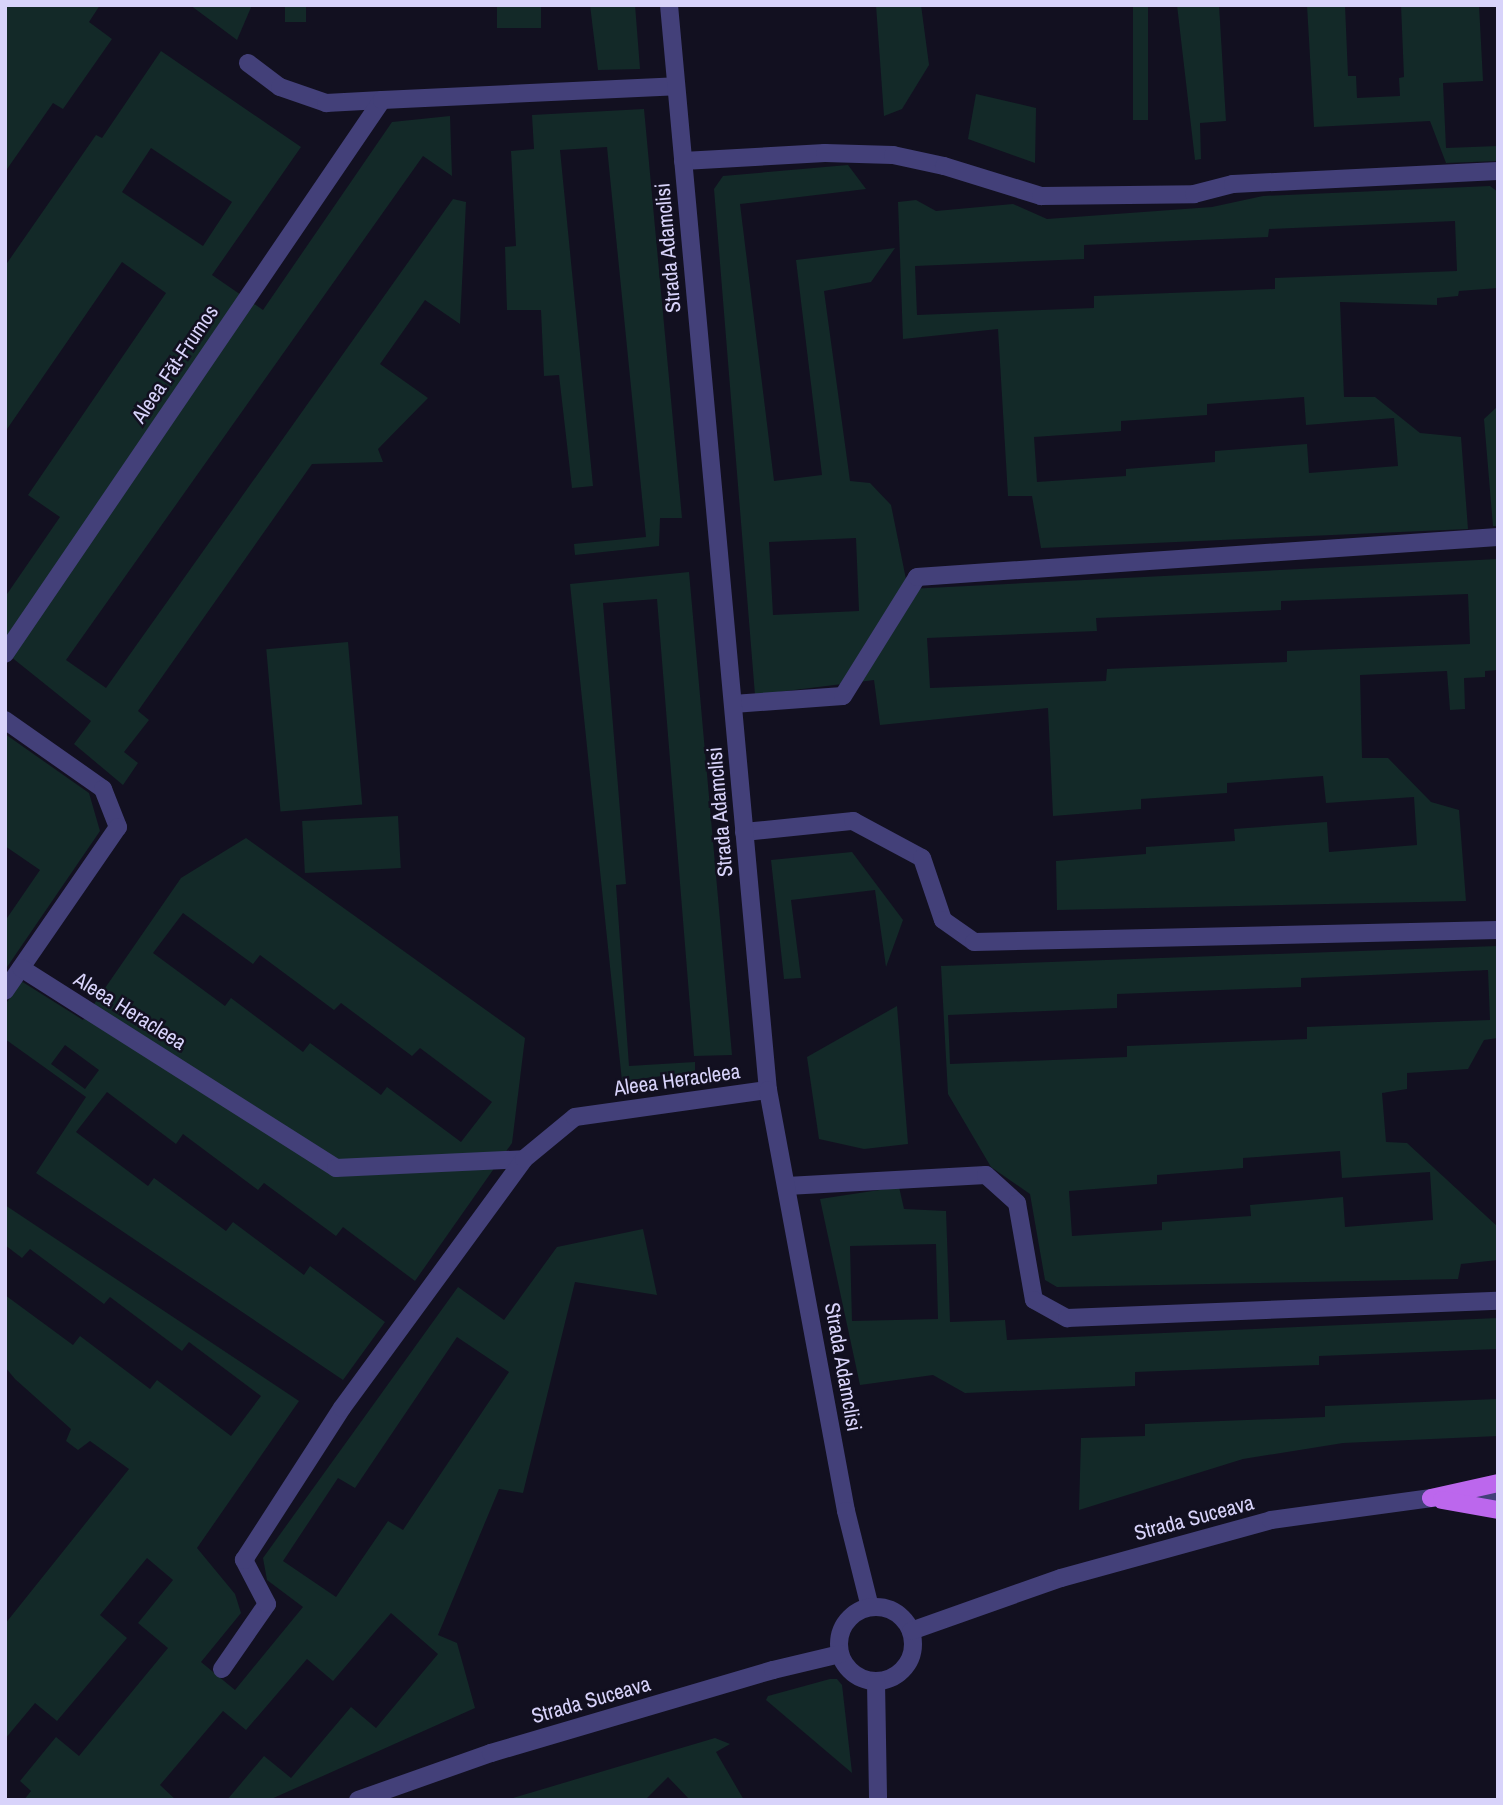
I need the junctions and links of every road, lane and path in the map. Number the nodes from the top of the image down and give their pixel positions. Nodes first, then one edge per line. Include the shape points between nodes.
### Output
1 (669, 5) edge
2 (248, 63) dead end
3 (676, 86) junction
4 (382, 100) junction
5 (683, 161) junction
6 (1498, 171) edge
7 (1498, 537) edge
8 (5, 654) edge
9 (733, 704) junction
10 (5, 720) edge
11 (744, 832) junction
12 (1498, 930) edge
13 (21, 968) junction
14 (5, 990) edge
15 (768, 1090) junction
16 (524, 1160) junction
17 (787, 1186) junction
18 (1498, 1301) edge
19 (1498, 1483) edge
20 (1498, 1495) edge
21 (1431, 1498) junction
22 (1498, 1510) edge
23 (870, 1607) junction
24 (911, 1631) junction
25 (840, 1654) junction
26 (222, 1669) dead end
27 (876, 1682) junction
28 (358, 1800) edge
29 (878, 1800) edge

1 - 3 street, Strada Adamclisi
2 - 4 street via 279,86 326,103
3 - 4 street
3 - 5 street, Strada Adamclisi
4 - 8 street, Aleea Făt-Frumos
5 - 6 street via 825,153 893,155 1041,196 1194,194 1233,184
5 - 9 street, Strada Adamclisi
7 - 9 street via 917,577 843,696
9 - 11 street, Strada Adamclisi
10 - 13 street via 103,789 118,827
11 - 12 street via 853,821 922,858 943,920 974,943
11 - 15 street, Strada Adamclisi
13 - 14 street
13 - 16 street, Aleea Heracleea via 337,1168
15 - 16 street, Aleea Heracleea via 575,1117
15 - 17 street, Strada Adamclisi
16 - 26 street, Aleea Heracleea via 342,1408 244,1560 267,1604
17 - 18 street via 986,1175 1017,1203 1034,1300 1067,1318
17 - 23 street, Strada Adamclisi via 846,1511
19 - 21 main road
20 - 21 street, Strada Suceava
21 - 22 main road
21 - 24 street, Strada Suceava via 1271,1520 1061,1578
23 - 24 street via 895,1612
23 - 25 street via 859,1611 842,1629
24 - 27 street via 914,1643 907,1666
25 - 27 street via 853,1674
25 - 28 street, Strada Suceava via 491,1753
27 - 29 street

